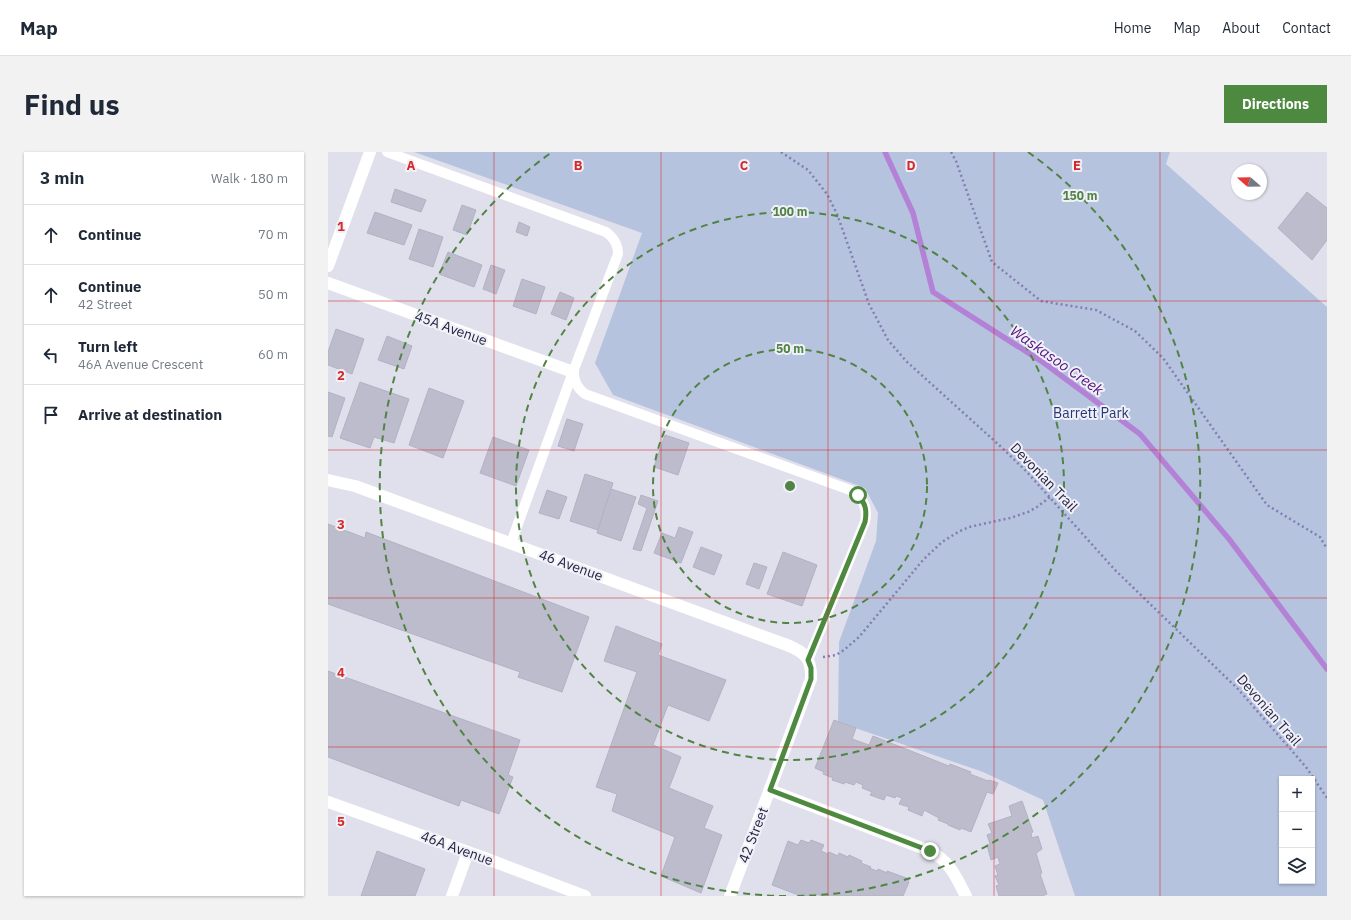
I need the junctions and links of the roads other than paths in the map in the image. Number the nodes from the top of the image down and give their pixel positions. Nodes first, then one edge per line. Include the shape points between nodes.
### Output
1 (370, 152) edge
2 (387, 152) edge
3 (328, 266) edge
4 (328, 283) edge
5 (573, 372) junction
6 (328, 480) edge
7 (511, 543) junction
8 (808, 660) junction
9 (770, 790) junction
10 (328, 802) edge
11 (468, 852) junction
12 (452, 896) edge
13 (585, 896) edge
14 (730, 896) edge
15 (966, 896) edge

1 - 3 street
2 - 5 lane via 606,232 612,237 618,254
4 - 5 street, 45A Avenue
5 - 7 lane
5 - 8 lane via 575,384 585,394 858,495 865,504 865,522
6 - 7 street, 46 Avenue via 355,486
7 - 8 street, 46 Avenue via 788,645 802,652
8 - 9 street, 42 Street via 811,679
9 - 14 street, 42 Street
9 - 15 street via 940,856 957,878
10 - 11 street, 46A Avenue
11 - 12 street
11 - 13 street, 46A Avenue

